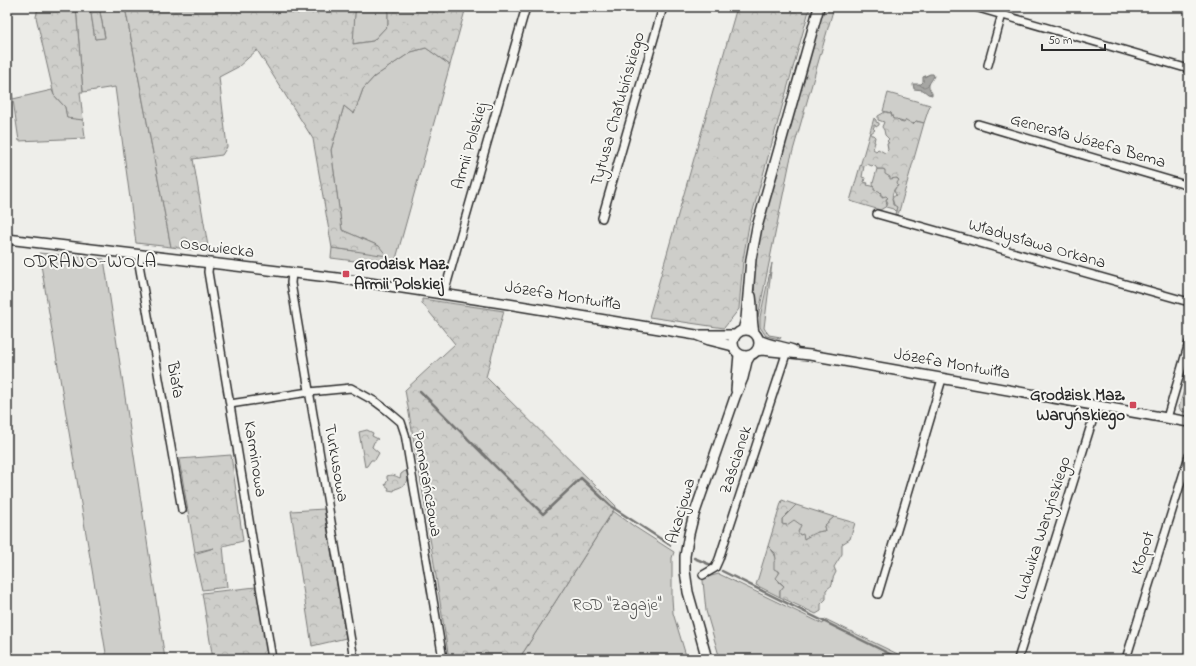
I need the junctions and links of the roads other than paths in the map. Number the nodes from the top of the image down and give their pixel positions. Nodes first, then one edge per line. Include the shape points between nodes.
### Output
1 (526, 7) edge
2 (663, 7) edge
3 (819, 7) edge
4 (975, 7) edge
5 (1004, 7) edge
6 (1002, 15) junction
7 (988, 65) dead end
8 (1189, 69) edge
9 (978, 124) dead end
10 (1189, 186) edge
11 (877, 214) dead end
12 (602, 218) dead end
13 (7, 239) edge
14 (140, 255) junction
15 (209, 263) junction
16 (292, 273) junction
17 (750, 284) junction
18 (424, 290) joint
19 (444, 294) junction
20 (1189, 302) edge
21 (739, 332) junction
22 (696, 335) junction
23 (756, 336) junction
24 (1189, 343) edge
25 (733, 346) junction
26 (787, 351) junction
27 (753, 353) junction
28 (739, 354) junction
29 (942, 379) junction
30 (309, 392) junction
31 (735, 397) junction
32 (230, 404) junction
33 (1097, 406) junction
34 (1167, 418) junction
35 (1189, 422) edge
36 (1189, 456) edge
37 (182, 510) dead end
38 (703, 574) dead end
39 (878, 594) dead end
40 (272, 659) edge
41 (354, 659) edge
42 (443, 659) edge
43 (708, 659) edge
44 (1018, 659) edge
45 (1126, 659) edge

1 - 19 street, Armii Polskiej
2 - 12 street, Tytusa Chałubińskiego
3 - 17 street via 757,227 751,259
4 - 6 street
5 - 6 street
6 - 7 street
6 - 8 street
9 - 10 street, Generała Józefa Bema
11 - 20 street, Władysława Orkana
13 - 14 street, Osowiecka
14 - 15 street, Osowiecka
14 - 37 street, Biała
15 - 16 street, Osowiecka
15 - 32 street, Karminowa via 208,272
16 - 18 street, Osowiecka
16 - 30 street, Turkusowa via 291,282
17 - 21 street
17 - 23 street via 752,325
18 - 19 street, Józefa Montwiłła
19 - 22 street, Józefa Montwiłła
21 - 22 street, Józefa Montwiłła
21 - 23 street via 747,330
21 - 25 street via 732,342
22 - 25 street, Józefa Montwiłła
23 - 26 street, Józefa Montwiłła
23 - 27 street via 759,344
24 - 34 street
25 - 28 street
26 - 27 street, Józefa Montwiłła via 762,350
26 - 29 street, Józefa Montwiłła
26 - 38 street, Zaścianek via 720,559 715,568
27 - 28 street via 746,356
27 - 31 street, Akacjowa via 747,361
28 - 31 street, Akacjowa
29 - 33 street, Józefa Montwiłła
29 - 39 street
30 - 32 street, Pomarańczowa
30 - 41 street, Turkusowa
30 - 42 street, Pomarańczowa via 351,388 376,402 401,422
31 - 43 street, Akacjowa via 693,518 685,556 688,592
32 - 40 street, Karminowa
33 - 34 street, Józefa Montwiłła
33 - 44 street, Ludwika Waryńskiego
34 - 35 street, Józefa Montwiłła
36 - 45 street, Kłopot

